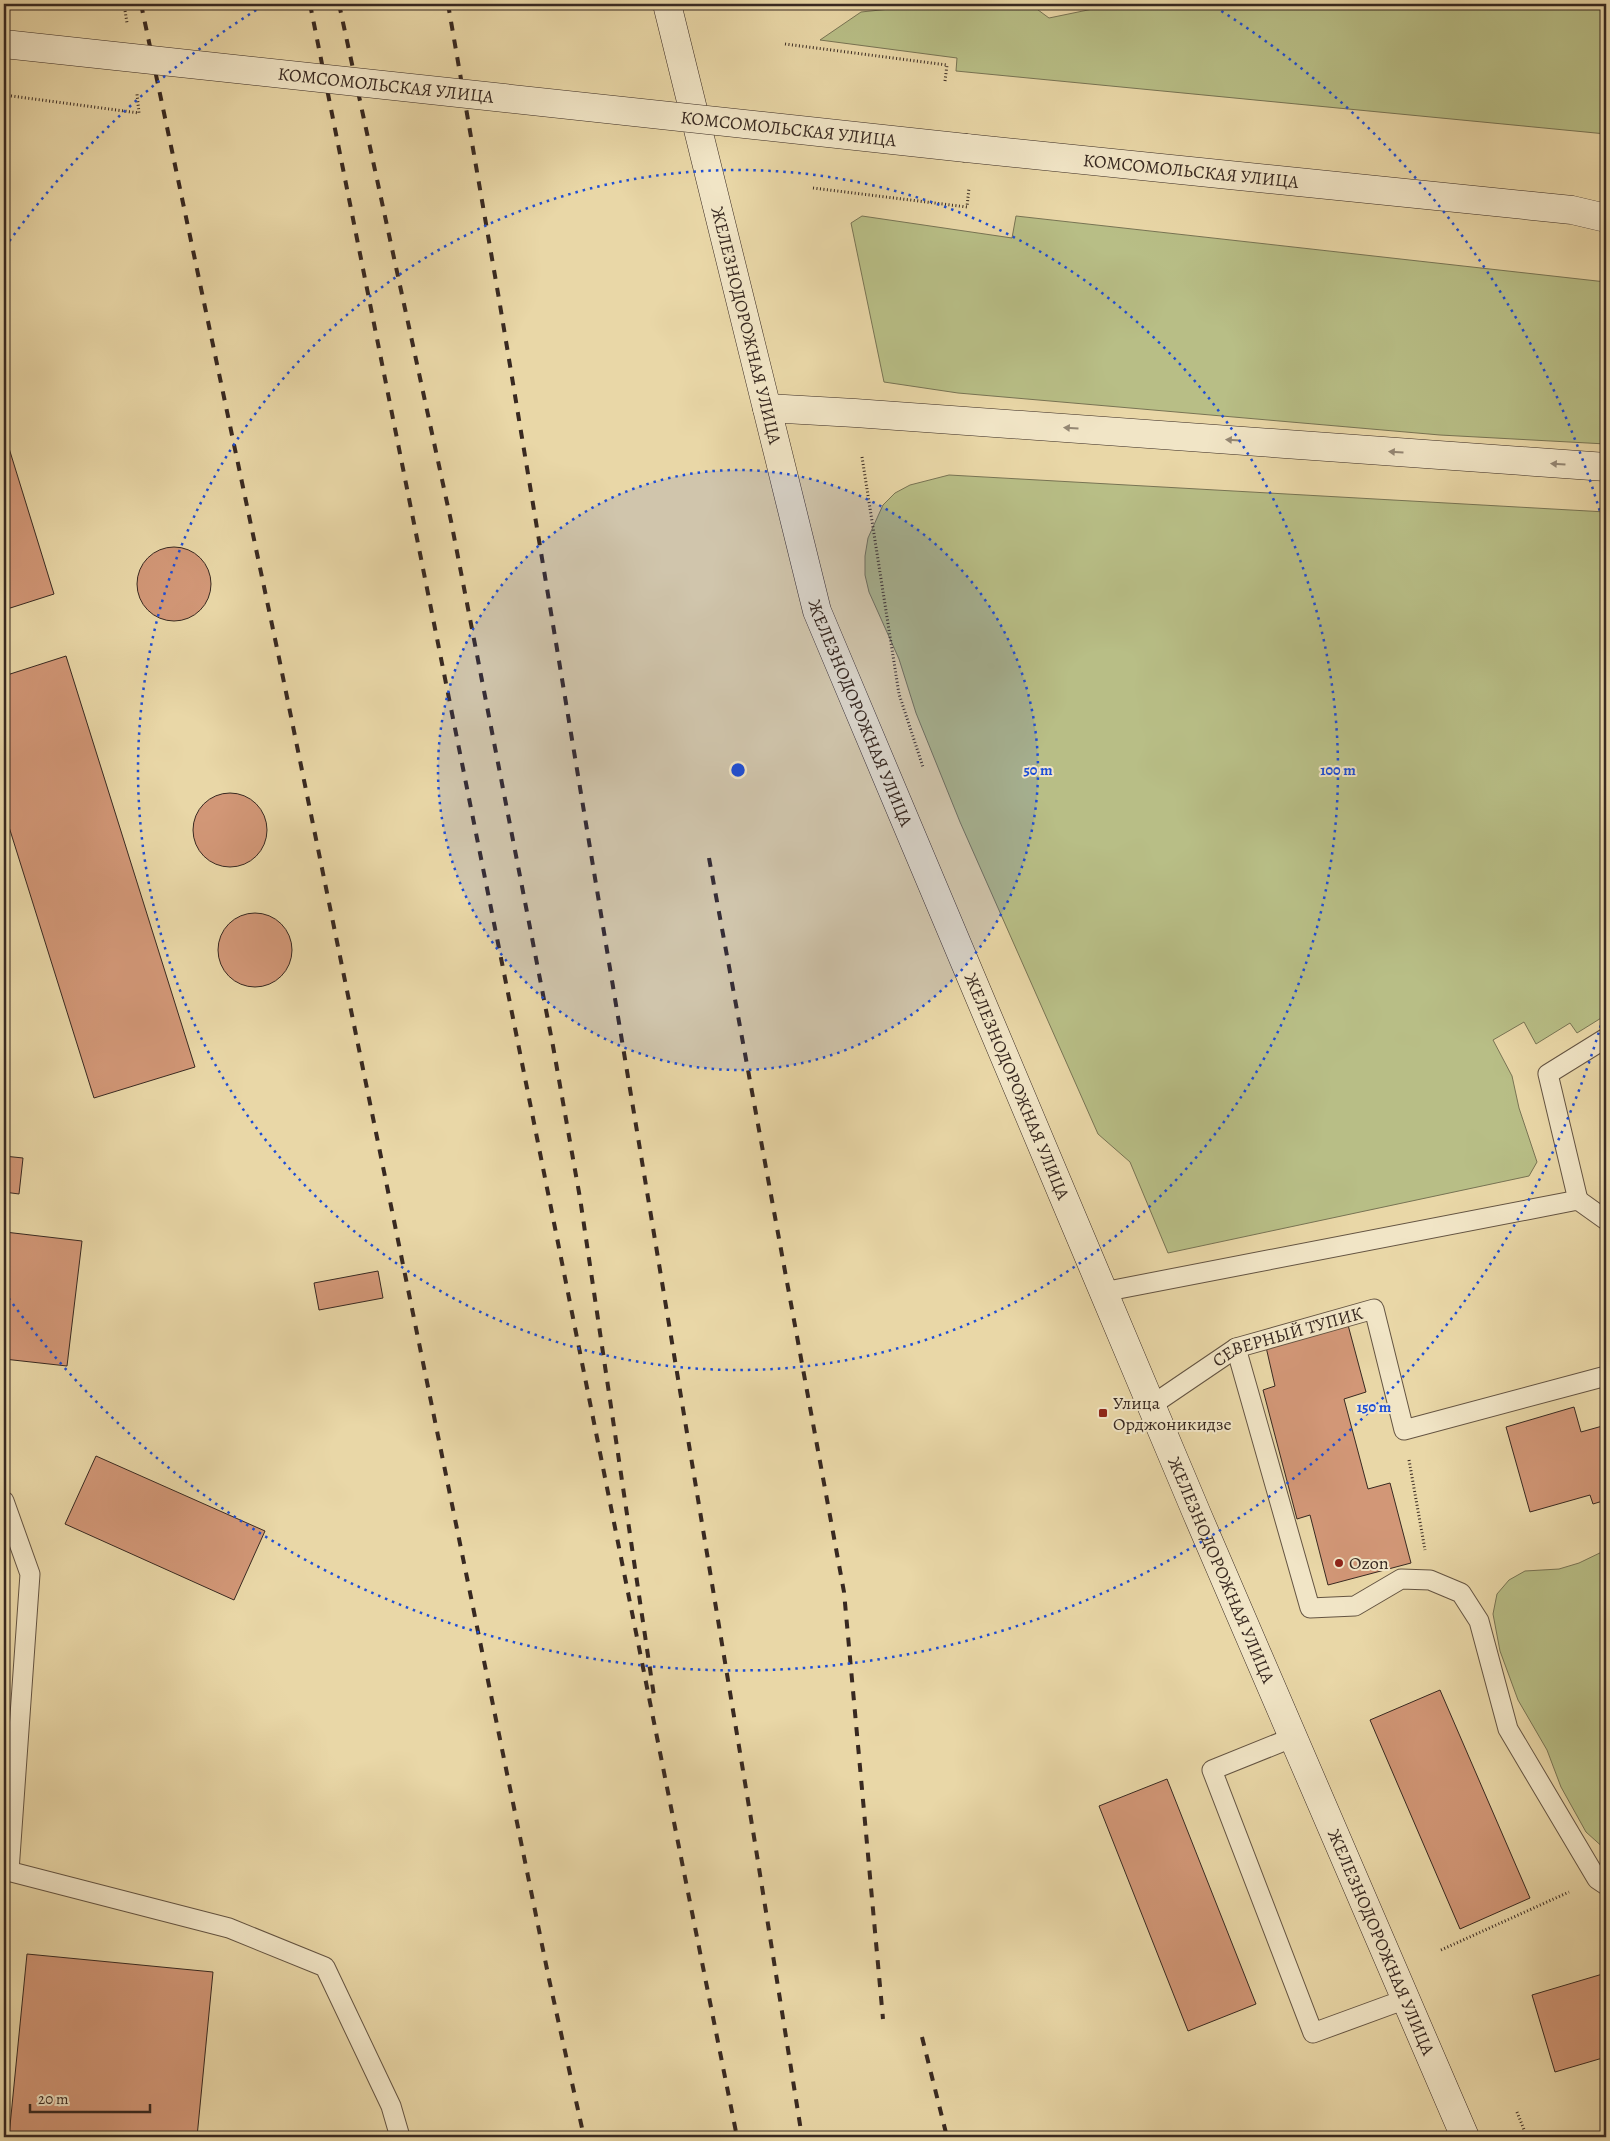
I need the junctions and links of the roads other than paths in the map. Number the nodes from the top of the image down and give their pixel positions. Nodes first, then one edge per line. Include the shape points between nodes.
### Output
1 (667, 4) edge
2 (4, 44) edge
3 (1606, 207) edge
4 (1572, 210) junction
5 (1606, 218) edge
6 (767, 408) junction
7 (1606, 468) edge
8 (1606, 1038) edge
9 (1578, 1200) junction
10 (1606, 1220) edge
11 (1103, 1292) junction
12 (1236, 1348) junction
13 (1606, 1376) edge
14 (1152, 1405) junction
15 (4, 1501) edge
16 (1294, 1737) junction
17 (6, 1871) edge
18 (1602, 1882) edge
19 (1406, 1999) junction
20 (400, 2137) edge
21 (1465, 2137) edge

1 - 6 main road, ЖЕЛЕЗНОДОРОЖНАЯ УЛИЦА
2 - 4 main road, КОМСОМОЛЬСКАЯ УЛИЦА, bridge
3 - 4 main road, КОМСОМОЛЬСКАЯ УЛИЦА
4 - 5 main road, КОМСОМОЛЬСКАЯ УЛИЦА
7 -> 6 main road
6 - 11 main road, ЖЕЛЕЗНОДОРОЖНАЯ УЛИЦА via 816,611
8 - 9 lane via 1548,1074
9 - 10 lane
9 - 11 lane
11 - 14 main road, ЖЕЛЕЗНОДОРОЖНАЯ УЛИЦА
12 - 13 lane, СЕВЕРНЫЙ ТУПИК via 1374,1309 1404,1430
12 - 14 lane, СЕВЕРНЫЙ ТУПИК
12 - 18 lane via 1310,1608 1355,1606 1401,1579 1430,1580 1461,1593 1479,1621 1508,1729
14 - 16 main road, ЖЕЛЕЗНОДОРОЖНАЯ УЛИЦА
15 - 17 lane via 30,1574
16 - 19 main road, ЖЕЛЕЗНОДОРОЖНАЯ УЛИЦА
16 - 19 lane via 1212,1770 1313,2033
17 - 20 lane via 229,1928 325,1967 392,2106
19 - 21 main road, ЖЕЛЕЗНОДОРОЖНАЯ УЛИЦА

